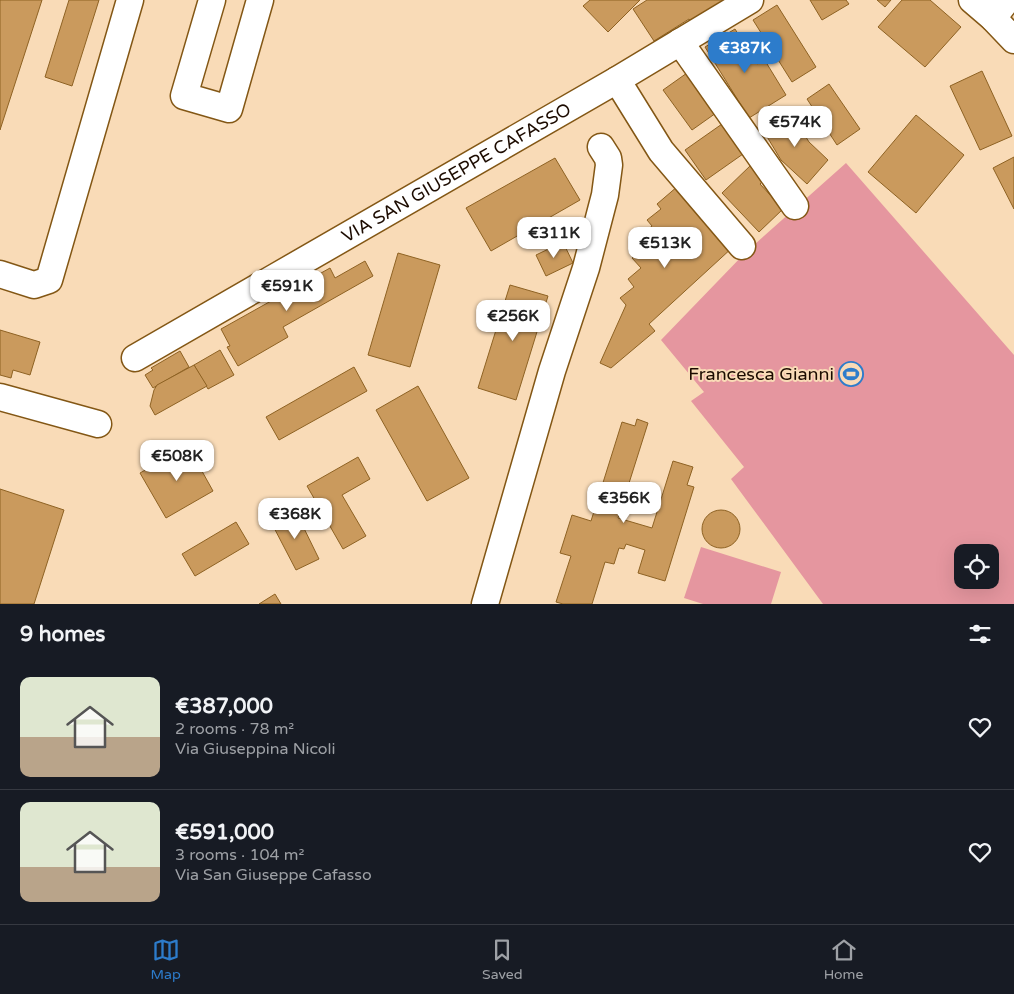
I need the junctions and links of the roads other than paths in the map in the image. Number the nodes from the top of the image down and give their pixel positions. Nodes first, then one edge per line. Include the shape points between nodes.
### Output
1 (130, 0) edge
2 (212, 0) edge
3 (260, 0) edge
4 (750, 0) edge
5 (972, 0) edge
6 (1000, 9) edge
7 (1014, 40) edge
8 (680, 42) junction
9 (617, 80) junction
10 (601, 147) dead end
11 (795, 206) dead end
12 (742, 246) dead end
13 (0, 274) edge
14 (135, 358) dead end
15 (0, 396) edge
16 (98, 424) dead end
17 (485, 604) edge

1 - 13 street via 49,280 34,285
2 - 3 street via 184,96 228,110
4 - 8 street, VIA SAN GIUSEPPE CAFASSO
5 - 6 street
6 - 7 street
8 - 9 street, VIA SAN GIUSEPPE CAFASSO
8 - 11 street
9 - 12 street via 661,151
9 - 14 street, VIA SAN GIUSEPPE CAFASSO
10 - 17 street via 609,165 605,195
15 - 16 street

